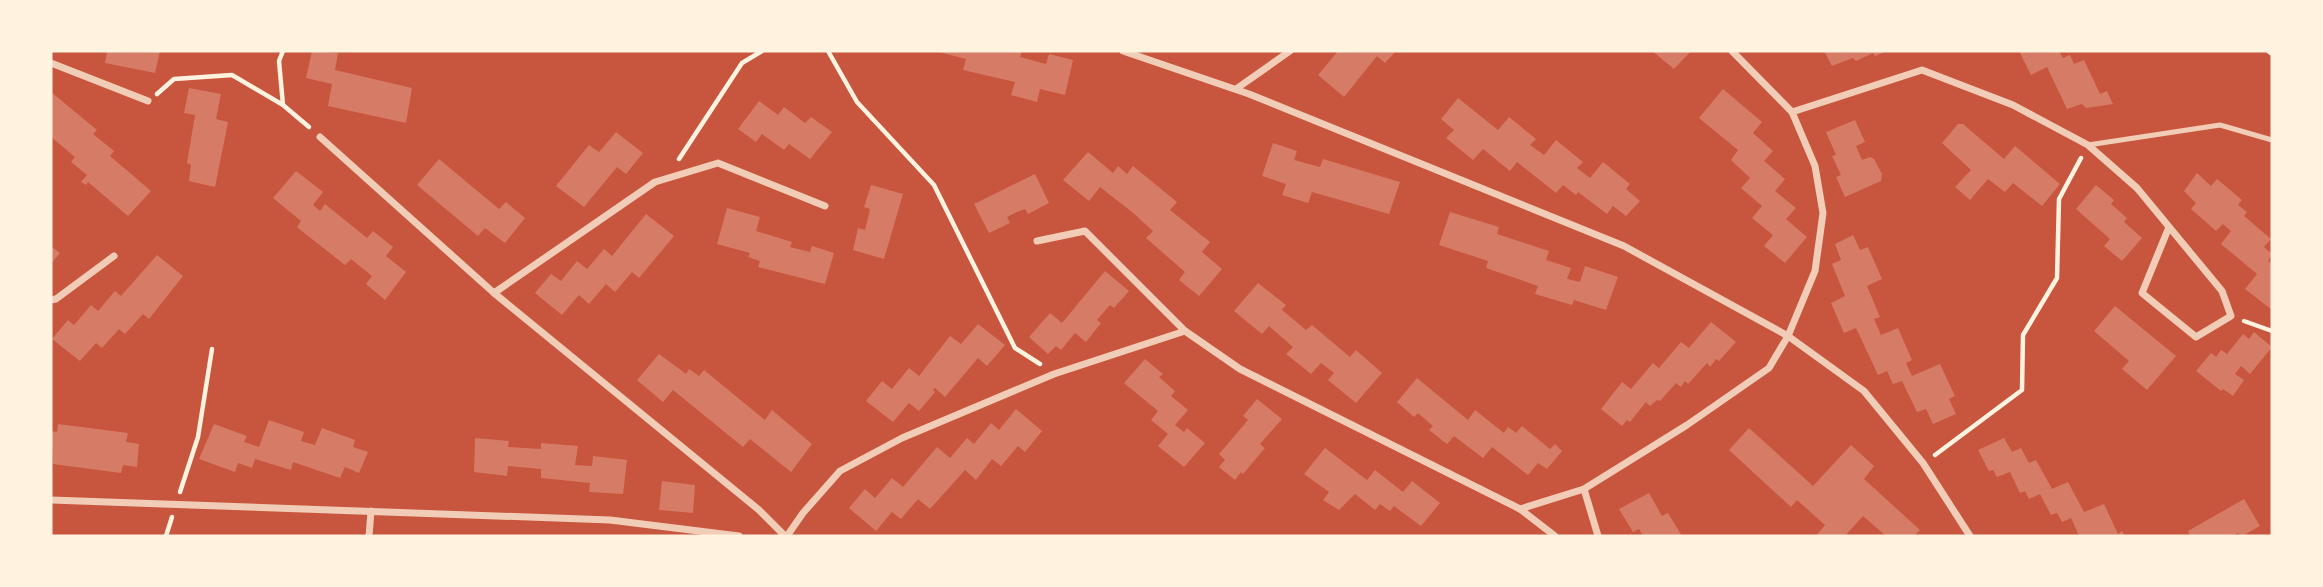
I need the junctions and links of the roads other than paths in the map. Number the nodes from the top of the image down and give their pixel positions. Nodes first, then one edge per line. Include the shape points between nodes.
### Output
1 (1123, 51) edge
2 (1290, 51) edge
3 (1732, 51) edge
4 (51, 63) edge
5 (1237, 89) junction
6 (148, 101) road end
7 (1792, 112) junction
8 (320, 137) road end
9 (2272, 140) edge
10 (2088, 145) junction
11 (825, 206) dead end
12 (2169, 227) junction
13 (1037, 241) dead end
14 (114, 256) dead end
15 (494, 293) junction
16 (51, 300) edge
17 (1185, 331) junction
18 (1788, 336) junction
19 (1584, 489) junction
20 (51, 500) edge
21 (1520, 509) junction
22 (371, 512) junction
23 (369, 536) edge
24 (739, 536) edge
25 (786, 536) edge
26 (1555, 536) edge
27 (1598, 536) edge
28 (1970, 536) edge

1 - 5 street
2 - 5 street
3 - 7 street
4 - 6 street
5 - 18 street via 1624,246
7 - 10 street via 1922,70 2013,105
7 - 18 street via 1815,166 1823,213 1815,271
8 - 15 street
9 - 10 lane via 2220,125
10 - 12 street via 2137,188
11 - 15 street via 718,163 655,182
12 - 12 street via 2222,291 2231,316 2196,337 2142,293
13 - 17 street via 1085,231
14 - 16 street
15 - 25 street
17 - 21 street via 1240,369
17 - 25 street via 1055,374 902,438 840,471
18 - 19 street via 1769,368
18 - 28 street via 1864,391 1923,463
19 - 21 street
19 - 27 street
20 - 22 street
21 - 26 street
22 - 23 street
22 - 24 street via 610,520

